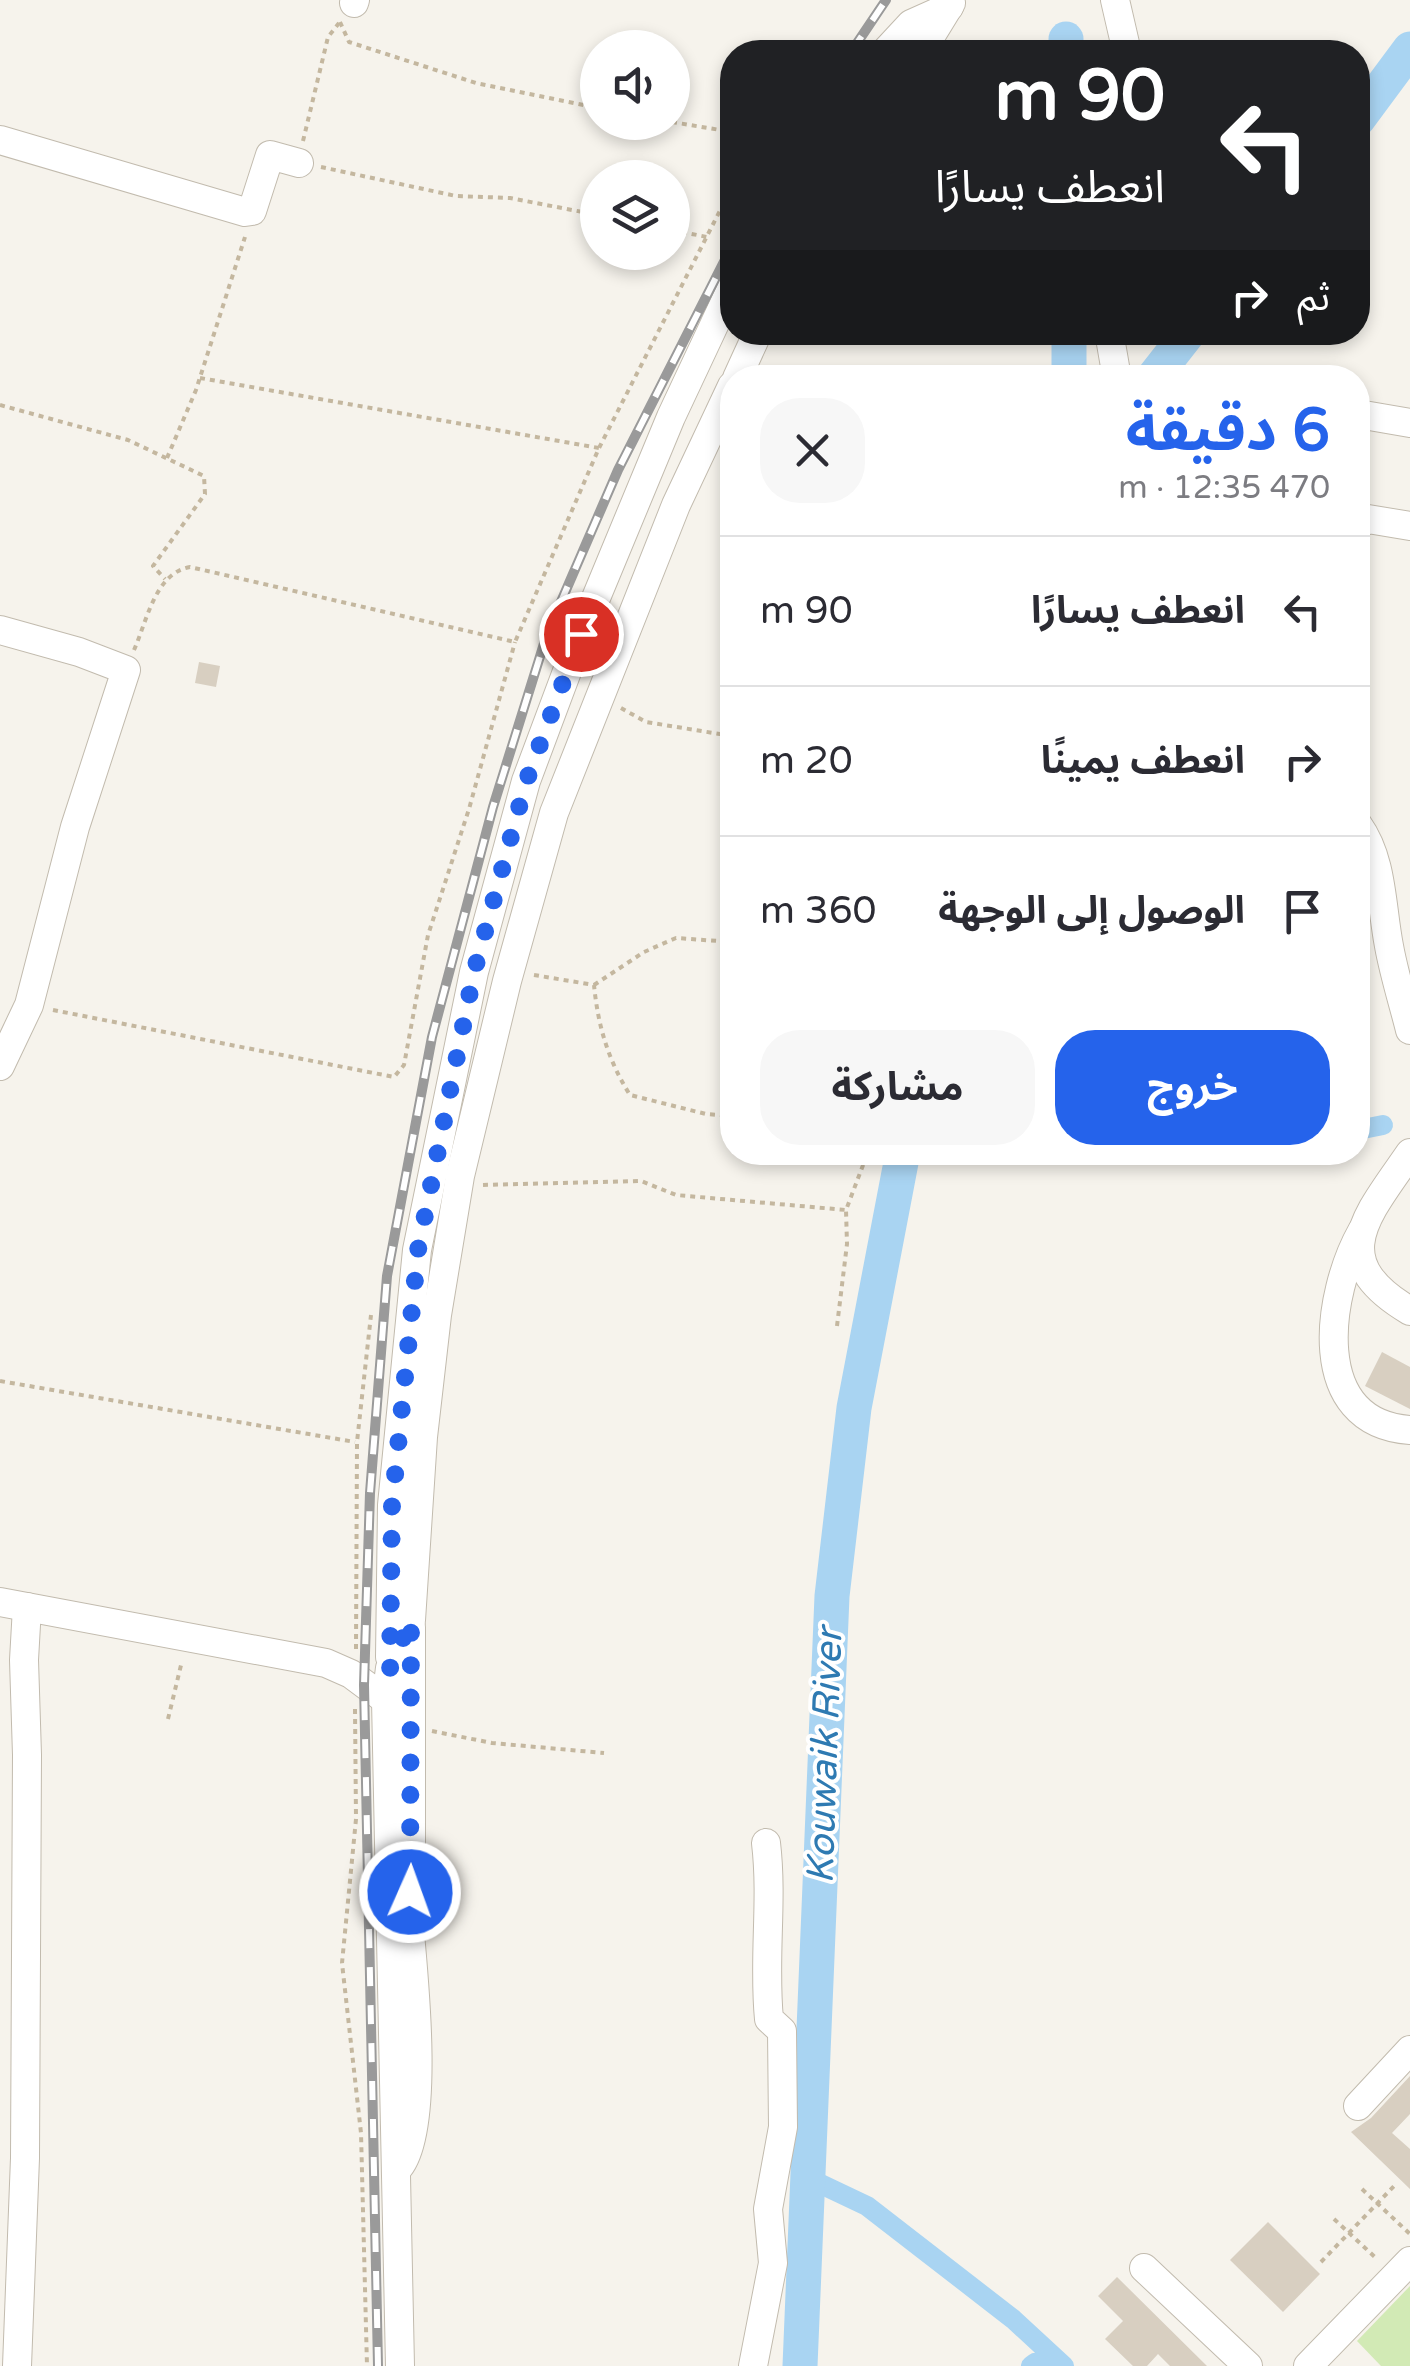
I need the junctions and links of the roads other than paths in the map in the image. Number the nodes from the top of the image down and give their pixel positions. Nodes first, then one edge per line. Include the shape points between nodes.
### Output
1 (1115, 0) edge
2 (951, 4) edge
3 (896, 40) edge
4 (928, 40) edge
5 (1124, 40) edge
6 (0, 140) edge
7 (299, 163) road end
8 (720, 312) edge
9 (720, 412) edge
10 (1370, 416) edge
11 (1410, 423) edge
12 (1370, 518) edge
13 (1410, 526) edge
14 (0, 630) edge
15 (1370, 844) edge
16 (1410, 1030) edge
17 (0, 1066) edge
18 (1410, 1153) edge
19 (1362, 1231) junction
20 (1410, 1311) edge
21 (1410, 1430) edge
22 (14, 1605) edge
23 (411, 1620) junction
24 (390, 1668) junction
25 (386, 1700) junction
26 (766, 1843) dead end
27 (408, 1913) junction
28 (390, 1942) junction
29 (1410, 2050) edge
30 (1358, 2106) dead end
31 (395, 2173) junction
32 (1144, 2268) dead end
33 (1402, 2268) edge
34 (17, 2366) edge
35 (400, 2366) edge
36 (752, 2366) edge
37 (1248, 2366) edge
38 (1308, 2366) edge

1 - 5 street
2 - 3 street via 911,24
2 - 4 street
6 - 7 street via 252,211 270,156
8 - 24 street via 581,634 526,782 474,972 418,1250 392,1505
9 - 23 street via 554,813 510,971 458,1186 437,1315
10 - 11 street
12 - 13 street
14 - 17 street via 126,670 75,827 29,1004
15 - 16 street
18 - 19 street
19 - 20 street via 1366,1276
19 - 21 street via 1339,1289 1337,1376 1372,1419
22 - 25 street via 326,1663
22 - 34 street via 24,1660 27,1755
23 - 24 street
23 - 27 street
24 - 25 street
25 - 28 street
26 - 36 street via 772,1890 764,1970 769,2018 782,2030 783,2127 768,2209 773,2263
27 - 28 street
27 - 31 street via 416,2008 414,2132
28 - 31 street
29 - 30 street
31 - 35 street
32 - 37 street
33 - 38 street

